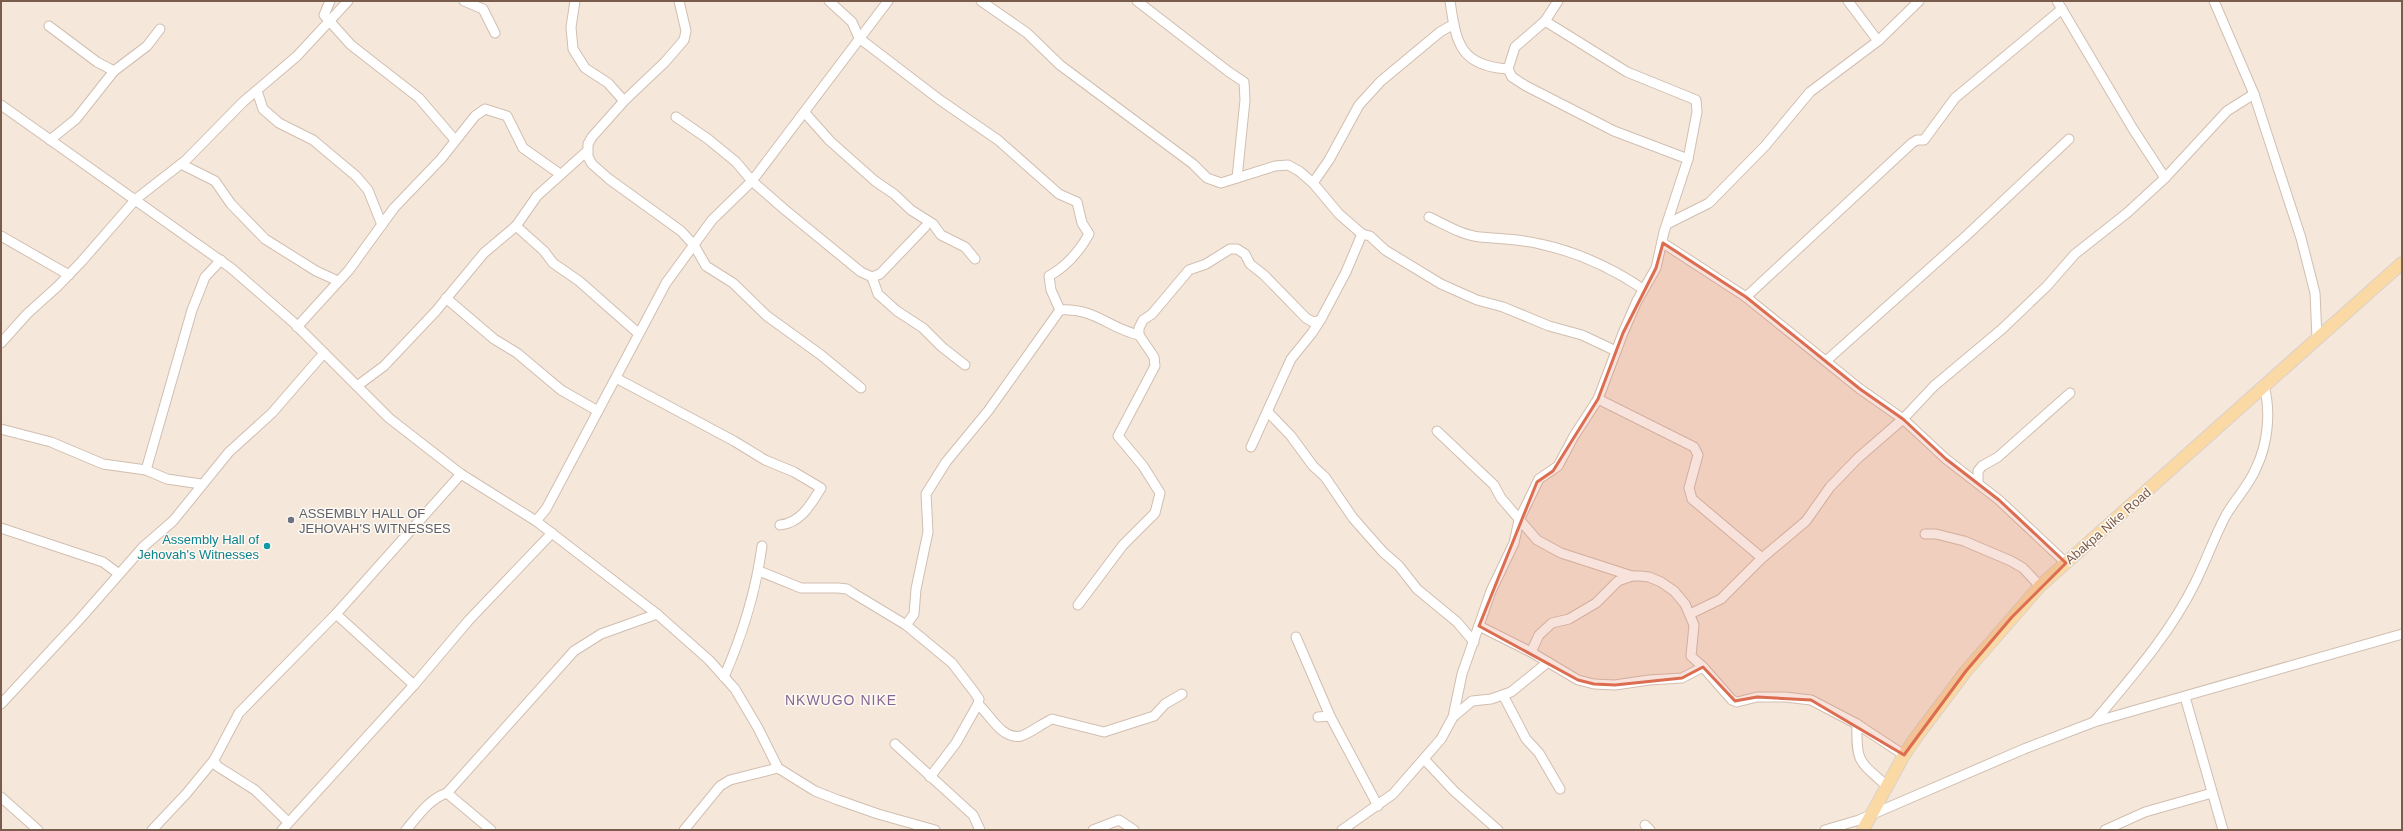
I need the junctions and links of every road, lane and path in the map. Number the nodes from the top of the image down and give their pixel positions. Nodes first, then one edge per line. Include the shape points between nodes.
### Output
1 (330, 1) edge
2 (348, 1) edge
3 (464, 1) edge
4 (575, 1) edge
5 (679, 1) edge
6 (829, 1) edge
7 (888, 1) edge
8 (981, 1) edge
9 (1138, 1) edge
10 (1450, 1) edge
11 (1558, 1) edge
12 (1848, 1) edge
13 (1919, 1) edge
14 (2214, 1) edge
15 (2060, 5) edge
16 (329, 21) junction
17 (1545, 21) junction
18 (1454, 24) junction
19 (49, 26) dead end
20 (160, 29) dead end
21 (495, 33) dead end
22 (860, 38) junction
23 (1878, 41) junction
24 (1508, 69) junction
25 (114, 71) junction
26 (256, 91) junction
27 (2254, 94) junction
28 (624, 101) junction
29 (1, 105) edge
30 (805, 113) junction
31 (676, 117) dead end
32 (2069, 139) dead end
33 (50, 140) junction
34 (455, 140) junction
35 (587, 151) junction
36 (1688, 159) junction
37 (181, 164) junction
38 (560, 174) junction
39 (1237, 178) junction
40 (2165, 178) junction
41 (752, 181) junction
42 (1313, 183) junction
43 (136, 199) junction
44 (1430, 217) dead end
45 (1667, 224) junction
46 (382, 225) junction
47 (516, 226) junction
48 (925, 228) dead end
49 (1362, 234) junction
50 (1, 236) edge
51 (1662, 243) junction
52 (694, 245) junction
53 (976, 258) dead end
54 (221, 260) junction
55 (2402, 263) edge
56 (69, 275) junction
57 (872, 277) junction
58 (338, 281) junction
59 (1643, 289) junction
60 (1746, 297) junction
61 (446, 298) junction
62 (1060, 310) junction
63 (1318, 321) junction
64 (298, 327) junction
65 (638, 333) junction
66 (1139, 335) junction
67 (2317, 338) junction
68 (1, 344) edge
69 (1616, 351) junction
70 (324, 353) junction
71 (1826, 361) junction
72 (965, 365) dead end
73 (616, 378) junction
74 (357, 386) junction
75 (2264, 386) junction
76 (861, 388) dead end
77 (2070, 393) dead end
78 (1598, 399) junction
79 (598, 411) junction
80 (1268, 412) junction
81 (1904, 419) junction
82 (1, 429) edge
83 (1438, 431) dead end
84 (1252, 446) dead end
85 (146, 470) junction
86 (461, 474) junction
87 (1978, 483) junction
88 (201, 484) junction
89 (1519, 520) junction
90 (536, 521) junction
91 (780, 524) dead end
92 (1, 528) edge
93 (552, 533) junction
94 (1925, 534) dead end
95 (762, 546) dead end
96 (1762, 558) junction
97 (2066, 563) junction
98 (759, 571) junction
99 (119, 574) junction
100 (1632, 576) junction
101 (2040, 586) junction
102 (1078, 605) dead end
103 (336, 614) junction
104 (657, 614) junction
105 (1690, 614) junction
106 (906, 625) junction
107 (1479, 626) junction
108 (2402, 634) edge
109 (1296, 637) dead end
110 (1474, 642) junction
111 (1531, 652) junction
112 (1548, 662) junction
113 (1703, 667) junction
114 (724, 677) junction
115 (414, 685) junction
116 (1182, 694) dead end
117 (1503, 695) junction
118 (2185, 697) junction
119 (1, 704) edge
120 (978, 704) junction
121 (1330, 716) junction
122 (1318, 717) dead end
123 (1453, 717) junction
124 (2094, 722) junction
125 (1857, 724) junction
126 (895, 744) dead end
127 (1904, 755) junction
128 (1424, 759) junction
129 (214, 760) junction
130 (778, 768) junction
131 (930, 777) junction
132 (1887, 786) junction
133 (1560, 789) dead end
134 (447, 793) junction
135 (2212, 794) junction
136 (1, 797) edge
137 (1378, 806) junction
138 (1870, 816) junction
139 (288, 822) junction
140 (1355, 827) edge
141 (38, 830) edge
142 (152, 830) edge
143 (282, 830) edge
144 (406, 830) edge
145 (491, 830) edge
146 (684, 830) edge
147 (935, 830) edge
148 (980, 830) edge
149 (1093, 830) edge
150 (1134, 830) edge
151 (1342, 830) edge
152 (1498, 830) edge
153 (1825, 830) edge
154 (1864, 830) edge
155 (2105, 830) edge
156 (2223, 830) edge

1 - 16 street via 324,15
2 - 16 street
3 - 21 street via 483,9
4 - 28 street via 571,26 572,49 585,68 608,83
5 - 28 street via 686,31 684,40
6 - 22 street via 852,22
7 - 22 street
8 - 39 street via 1027,33 1060,65 1193,164 1207,178 1221,183
9 - 39 street via 1244,82 1245,100
10 - 18 street
11 - 17 street
12 - 23 street
13 - 23 street
14 - 27 street
15 - 40 street
15 - 60 street via 1955,98 1924,140 1912,143
16 - 26 street via 297,56
16 - 34 street via 351,45 419,98
17 - 24 street via 1515,47
17 - 36 street via 1627,72 1696,100 1697,112
18 - 24 street via 1460,48 1471,58 1490,68
18 - 42 street via 1440,32 1381,81 1359,105 1329,160
19 - 25 street via 97,62
20 - 25 street via 147,46
22 - 30 street
22 - 62 street via 940,100 998,140 1059,194 1077,202 1082,223 1089,234 1078,252 1049,276 1051,290
23 - 45 street via 1810,92 1765,146 1709,203
24 - 36 street via 1512,76 1526,86 1614,131
25 - 33 street via 76,119
26 - 37 street
26 - 46 street via 263,109 279,122 313,140 356,176 368,190
27 - 40 street via 2227,111
27 - 67 street via 2311,273
28 - 35 street via 592,137
29 - 33 street
30 - 41 street
30 - 53 street via 830,141 875,181 933,224 941,235 965,247
31 - 41 street via 736,162
32 - 71 street via 1967,235
33 - 43 street
34 - 38 street via 480,113 485,110 496,112 507,116 523,148
34 - 46 street via 441,160 407,194
35 - 38 street
35 - 52 street via 592,164 681,231
36 - 45 street
37 - 43 street
37 - 58 street via 215,180 231,204 265,239 316,271
38 - 47 street via 537,196
39 - 42 street via 1282,164 1299,171
40 - 81 street via 2127,213 2075,254 2047,286 2002,329 1934,386
41 - 52 street via 721,211
41 - 57 street via 861,272
42 - 49 street via 1339,214
43 - 54 street
43 - 56 street
44 - 59 street via 1460,232 1480,237 1514,239 1567,252 1618,273
45 - 51 street
46 - 58 street
47 - 61 street via 484,253
47 - 65 street via 553,263 579,281
48 - 57 street via 880,274
49 - 63 street via 1346,272
49 - 69 street via 1370,236 1395,256 1461,294 1503,307 1548,326 1582,335
50 - 56 street
51 - 59 street via 1656,268
51 - 60 street
52 - 65 street via 666,282
52 - 76 street via 706,266 733,283 767,316
54 - 64 street
54 - 85 street via 205,277 192,310
55 - 67 main road, Abakpa Nike Road
56 - 68 street via 27,314
57 - 72 street via 878,294 896,312 923,328
58 - 64 street
59 - 69 street
60 - 71 street
61 - 74 street via 384,366
61 - 79 street via 494,339 517,353 561,390
62 - 66 street via 1077,309 1088,312 1122,331
62 - 106 street via 988,411 946,462 926,494 928,532 916,589 914,614
63 - 66 street via 1313,322 1306,318 1250,264 1245,254 1230,248 1206,264 1189,270 1157,308 1143,320
63 - 80 street via 1312,334 1290,359
64 - 70 street
65 - 73 street
66 - 102 street via 1154,356 1155,366 1118,436 1143,466 1160,493 1155,513 1123,545
67 - 75 main road, Abakpa Nike Road
69 - 78 street
70 - 74 street
70 - 88 street via 272,412 229,452
71 - 81 street via 1860,389
73 - 79 street
73 - 91 street via 821,488 804,513 789,524
74 - 86 street via 389,418
75 - 97 main road, Abakpa Nike Road
75 - 124 street via 2268,400 2267,421 2264,447 2256,469 2227,513 2195,583 2172,622 2136,672
77 - 87 street via 2010,447 1982,466 1978,471
78 - 89 street via 1558,466 1539,479
78 - 96 street via 1694,447 1698,455 1689,488 1692,499
79 - 90 street via 546,509
80 - 84 street
80 - 110 street via 1325,477 1353,518 1383,552 1400,566 1417,589 1457,622
81 - 87 street via 1946,459
81 - 96 street via 1858,458 1830,487 1806,521
82 - 85 street via 51,442 102,464
83 - 89 street via 1494,485
85 - 88 street via 167,480
86 - 90 street
86 - 103 street
87 - 97 street
88 - 99 street via 173,520 143,547
89 - 100 street via 1537,540 1561,553
89 - 107 street via 1514,543 1492,586
90 - 93 street
92 - 99 street via 103,562
93 - 104 street
93 - 115 street via 469,620
94 - 101 street via 1964,541 2011,561 2023,568
95 - 98 street
96 - 105 street via 1721,599
97 - 101 main road, Abakpa Nike Road
98 - 106 street via 801,588 847,589
98 - 114 street via 734,654
99 - 119 street
100 - 105 street via 1649,576 1661,582 1678,595
100 - 111 street via 1618,581 1593,605 1569,619 1552,623 1539,635
101 - 127 main road, Abakpa Nike Road via 1966,671
103 - 115 street
103 - 129 street via 239,713
104 - 114 street via 709,660
104 - 134 street via 601,634 574,651
105 - 113 street via 1694,633 1691,656
106 - 120 street via 952,664 979,699
107 - 110 street
107 - 111 street
108 - 118 street
109 - 121 street
110 - 123 street via 1462,674
111 - 112 street
112 - 113 street via 1578,680 1615,685 1682,678
112 - 117 street via 1511,692
113 - 125 street via 1729,698 1735,701 1758,697 1804,698 1826,706
114 - 130 street via 742,699
115 - 139 street
116 - 120 street via 1165,704 1154,716 1104,732 1052,719 1022,736 1011,736 999,728
117 - 123 street via 1472,701
117 - 133 street via 1526,739 1539,753
118 - 124 street
118 - 135 street
120 - 131 street via 956,743
121 - 122 street
121 - 137 street
123 - 128 street via 1441,739
124 - 138 street via 2024,749
125 - 127 street
125 - 132 street via 1856,748 1860,762
126 - 131 street
127 - 132 main road, Abakpa Nike Road
128 - 137 street via 1393,794 1382,800
128 - 152 street
129 - 139 street via 217,766 255,790
129 - 142 street
130 - 146 street via 730,780 720,786
130 - 147 street via 838,800
131 - 148 street via 973,815
132 - 138 main road, Abakpa Nike Road
134 - 144 street via 438,796
134 - 145 street
135 - 155 street via 2145,812
135 - 156 street
136 - 141 street
137 - 140 street
138 - 153 street
138 - 154 main road, Abakpa Nike Road
139 - 143 street
140 - 151 street
149 - 150 street via 1120,820

